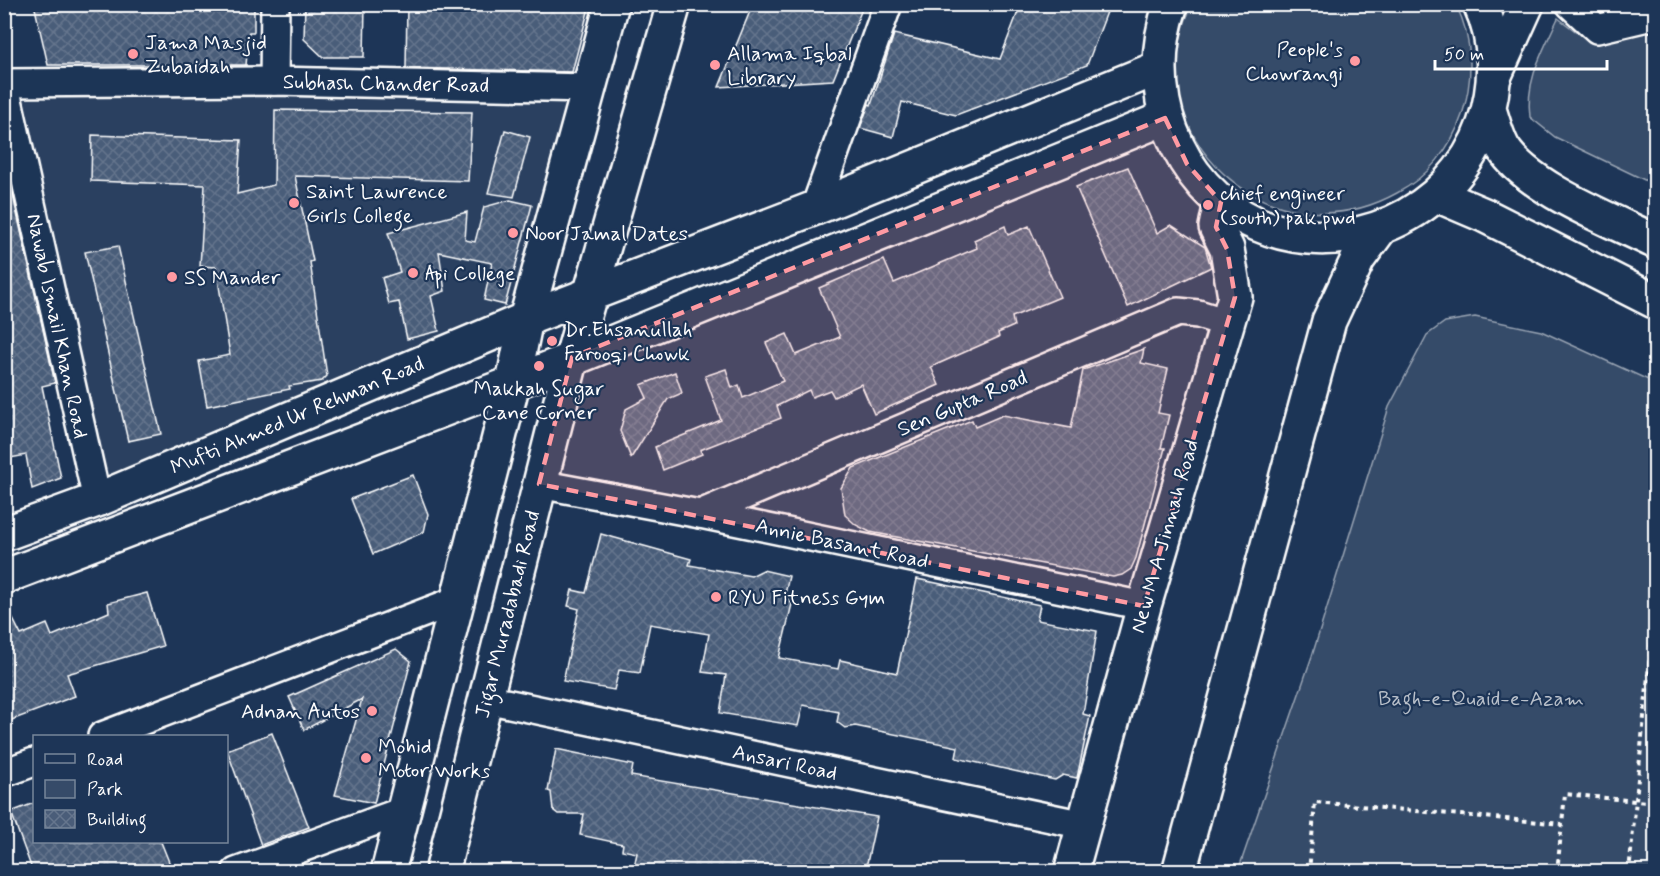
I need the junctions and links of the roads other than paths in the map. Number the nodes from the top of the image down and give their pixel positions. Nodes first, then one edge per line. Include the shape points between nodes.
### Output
1 (275, 4) edge
2 (612, 4) edge
3 (674, 4) edge
4 (888, 4) edge
5 (1171, 4) edge
6 (1480, 4) edge
7 (1527, 4) edge
8 (1569, 4) edge
9 (1656, 15) edge
10 (1158, 68) junction
11 (1494, 77) junction
12 (274, 81) junction
13 (5, 83) edge
14 (588, 88) junction
15 (1489, 109) junction
16 (1165, 118) junction
17 (1437, 195) junction
18 (1221, 202) junction
19 (815, 208) junction
20 (1380, 229) junction
21 (1656, 242) edge
22 (589, 296) junction
23 (1656, 303) edge
24 (526, 319) junction
25 (1227, 323) junction
26 (572, 357) junction
27 (513, 383) junction
28 (539, 483) junction
29 (97, 500) junction
30 (700, 514) junction
31 (4, 534) edge
32 (4, 577) edge
33 (455, 601) junction
34 (1144, 606) junction
35 (486, 699) junction
36 (105, 735) edge
37 (33, 762) edge
38 (4, 773) edge
39 (403, 811) junction
40 (1084, 825) junction
41 (236, 872) edge
42 (388, 872) edge
43 (442, 872) edge
44 (1071, 872) edge
45 (1179, 872) edge

1 - 12 street
2 - 14 street
3 - 22 street, Jigar Muradabadi Road
4 - 19 street
5 - 10 street via 1159,47
6 - 11 street via 1492,44
7 - 11 street
8 - 9 street via 1597,29
10 - 16 street
10 - 19 street, Mufti Ahmed Ur Rehman Road
11 - 15 street
12 - 13 street, Subhash Chander Road
12 - 14 street, Subhash Chander Road
13 - 29 street, Nawab Ismail Khan Road
14 - 24 street
15 - 17 street via 1478,141 1460,170
15 - 21 street via 1503,147 1518,167 1538,183
16 - 18 street via 1187,164
16 - 26 street, Mufti Ahmed Ur Rehman Road
17 - 20 street via 1410,215
17 - 23 street
18 - 20 street via 1257,224 1297,236 1338,238
18 - 25 street, New M A Jinnah Road via 1216,226 1227,249 1234,297
19 - 22 street, Mufti Ahmed Ur Rehman Road
20 - 45 street via 1358,259 1329,321
22 - 24 street, Mufti Ahmed Ur Rehman Road
22 - 26 street, Jigar Muradabadi Road
24 - 27 street
24 - 29 street, Mufti Ahmed Ur Rehman Road
25 - 30 street, Sen Gupta Road via 1178,312
25 - 34 street, New M A Jinnah Road
26 - 27 street, Mufti Ahmed Ur Rehman Road
26 - 28 street, Jigar Muradabadi Road
27 - 32 street, Mufti Ahmed Ur Rehman Road
27 - 33 street
28 - 30 street, Annie Basant Road
28 - 35 street, Jigar Muradabadi Road
29 - 31 street, Mufti Ahmed Ur Rehman Road
30 - 34 street, Annie Basant Road
33 - 36 street
33 - 39 street
34 - 40 street, New M A Jinnah Road
35 - 40 street, Ansari Road
35 - 43 street, Jigar Muradabadi Road
37 - 38 street
39 - 41 street
39 - 42 street
40 - 44 street, New M A Jinnah Road

